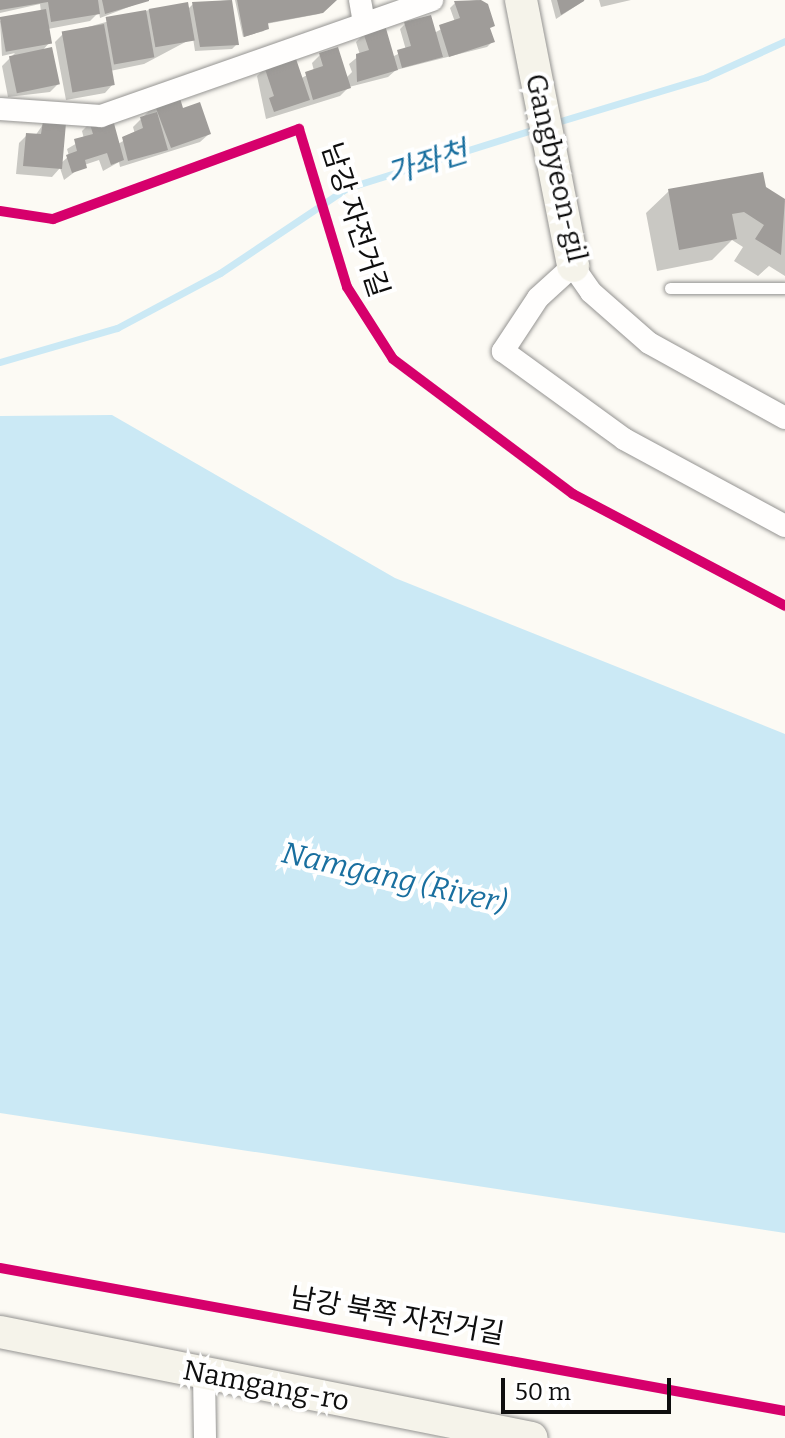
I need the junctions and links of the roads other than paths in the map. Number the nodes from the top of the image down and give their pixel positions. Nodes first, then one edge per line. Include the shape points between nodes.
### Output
1 (360, 0) edge
2 (432, 0) edge
3 (522, 8) edge
4 (364, 23) junction
5 (0, 109) edge
6 (573, 266) junction
7 (670, 288) dead end
8 (785, 288) edge
9 (785, 418) edge
10 (785, 526) edge
11 (0, 1332) edge
12 (204, 1374) junction
13 (205, 1438) edge
14 (532, 1438) edge

1 - 4 street
2 - 4 street
3 - 6 street, Gangbyeon-gil
4 - 5 street via 101,116
6 - 9 street, Gangbyeon-gil via 591,292 649,343
6 - 10 street via 538,298 503,351 624,439
7 - 8 lane
11 - 12 street, Namgang-ro
12 - 13 street
12 - 14 street, Namgang-ro

